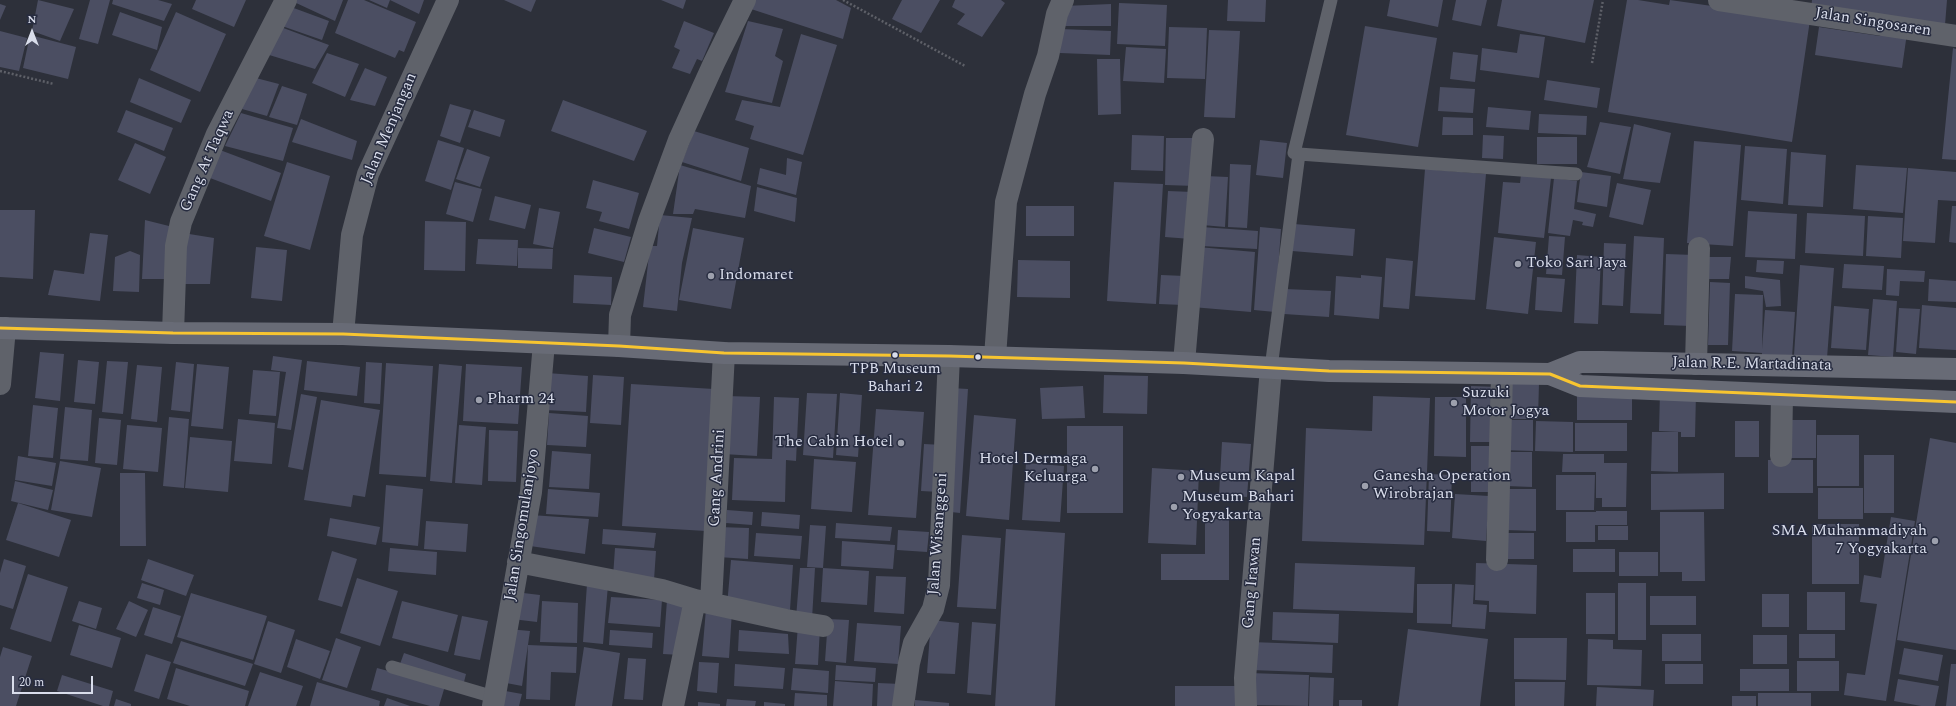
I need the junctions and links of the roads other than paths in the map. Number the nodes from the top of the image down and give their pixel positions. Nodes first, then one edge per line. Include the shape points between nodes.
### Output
1 (286, 0) edge
2 (448, 0) edge
3 (745, 0) edge
4 (1063, 0) edge
5 (1331, 0) edge
6 (1719, 0) edge
7 (1763, 4) edge
8 (1956, 36) edge
9 (1203, 140) dead end
10 (1299, 154) junction
11 (1576, 174) dead end
12 (1699, 248) dead end
13 (3, 328) edge
14 (173, 333) junction
15 (343, 334) junction
16 (544, 343) junction
17 (619, 346) junction
18 (724, 353) junction
19 (949, 356) junction
20 (995, 357) junction
21 (1184, 363) junction
22 (1696, 364) junction
23 (1271, 368) junction
24 (1956, 368) edge
25 (1502, 374) junction
26 (1550, 374) junction
27 (0, 384) edge
28 (1782, 395) junction
29 (1956, 402) edge
30 (1781, 456) dead end
31 (1497, 560) dead end
32 (518, 562) junction
33 (703, 601) junction
34 (823, 626) dead end
35 (392, 667) dead end
36 (493, 701) edge
37 (673, 706) edge
38 (903, 706) edge
39 (1246, 706) edge

1 - 14 street, Gang At Taqwa via 217,134 181,222 176,246
2 - 15 street, Jalan Menjangan via 368,174 352,236
3 - 17 street via 679,140 649,221 620,315
4 - 20 street via 1006,202
5 - 10 lane via 1294,153
6 - 7 street, Jalan Singosaren
7 - 8 street, Jalan Singosaren
9 - 21 street
10 - 11 lane
10 - 23 lane
12 - 22 street
13 - 14 main road, Jalan R.E. Martadinata
13 - 27 street
14 - 15 main road, Jalan R.E. Martadinata
15 - 16 main road, Jalan R.E. Martadinata
16 - 17 main road, Jalan R.E. Martadinata
16 - 32 street, Jalan Singomulanjoyo via 531,492
17 - 18 main road, Jalan R.E. Martadinata
18 - 19 main road, Jalan R.E. Martadinata
18 - 33 street, Gang Andrini
19 - 20 main road, Jalan R.E. Martadinata
19 - 38 street, Jalan Wisanggeni via 939,586 933,609 914,643
20 - 21 main road, Jalan R.E. Martadinata
21 - 23 main road, Jalan R.E. Martadinata
22 - 24 main road, Jalan R.E. Martadinata
22 - 26 main road, Jalan R.E. Martadinata via 1580,362
23 - 25 main road, Jalan R.E. Martadinata
23 - 39 street, Gang Irawan via 1245,678
25 - 26 main road, Jalan R.E. Martadinata
25 - 31 street
26 - 28 main road, Jalan R.E. Martadinata via 1580,386
28 - 29 main road, Jalan R.E. Martadinata
28 - 30 street
32 - 33 street via 662,590
32 - 36 street, Jalan Singomulanjoyo
33 - 34 street
33 - 37 street, Gang Andrini
35 - 36 lane

